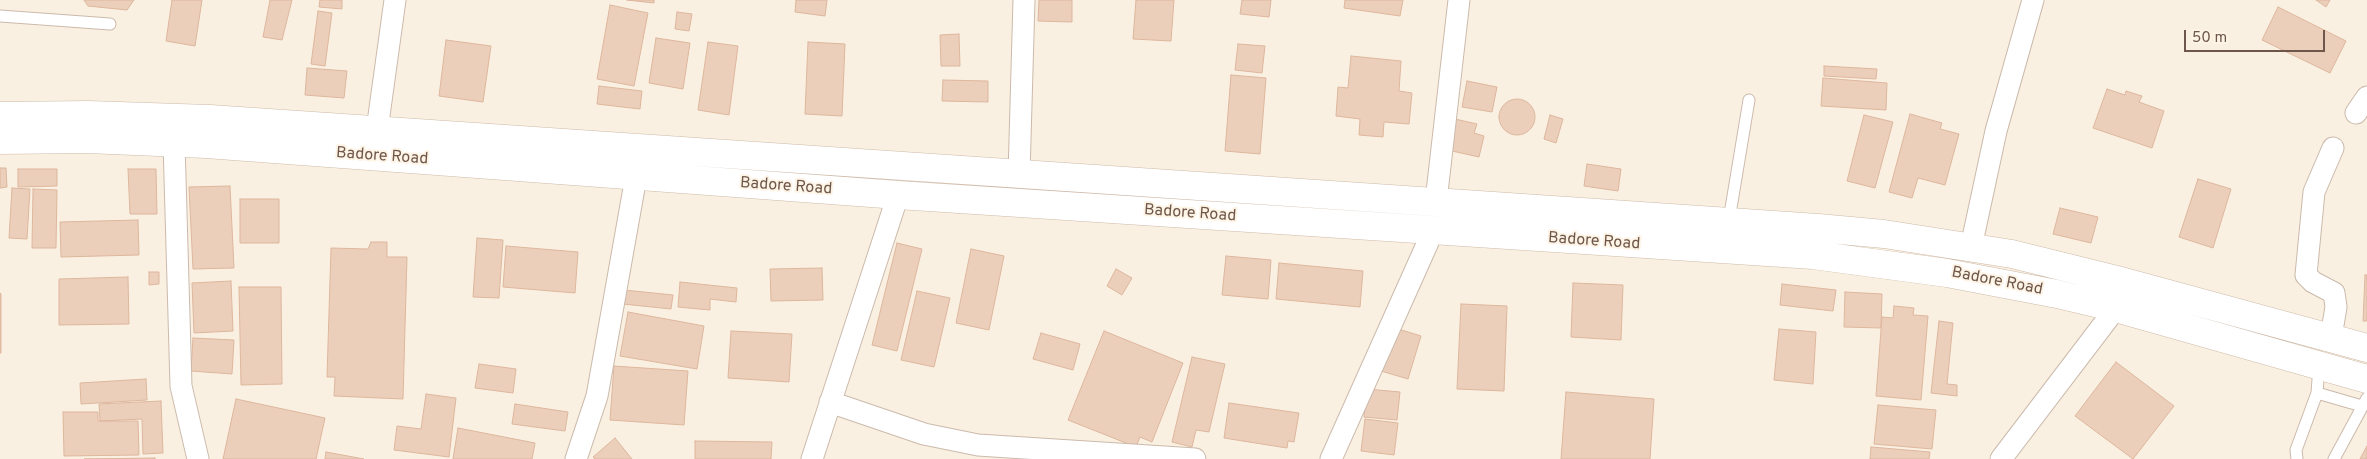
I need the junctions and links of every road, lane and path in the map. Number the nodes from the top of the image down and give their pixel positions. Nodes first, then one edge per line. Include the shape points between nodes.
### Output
1 (396, 0) edge
2 (1024, 0) edge
3 (1459, 0) edge
4 (2033, 0) edge
5 (0, 16) edge
6 (110, 24) dead end
7 (1749, 100) dead end
8 (0, 116) edge
9 (377, 130) junction
10 (0, 140) edge
11 (174, 143) junction
12 (2333, 148) dead end
13 (1019, 175) junction
14 (636, 177) junction
15 (898, 195) junction
16 (1436, 202) junction
17 (1589, 212) junction
18 (1729, 220) junction
19 (1433, 231) junction
20 (1585, 241) junction
21 (1971, 247) junction
22 (2116, 308) junction
23 (2331, 337) junction
24 (2367, 348) edge
25 (2319, 366) junction
26 (2367, 379) edge
27 (2317, 392) junction
28 (830, 402) junction
29 (2364, 402) edge
30 (198, 459) edge
31 (576, 459) edge
32 (812, 459) edge
33 (1195, 459) edge
34 (1331, 459) edge
35 (2001, 459) edge
36 (2297, 459) edge
37 (2334, 459) edge

1 - 9 street
2 - 13 street
3 - 16 street
4 - 21 street via 1996,131
5 - 6 lane
7 - 18 lane
8 - 9 main road, Badore Road via 153,117
9 - 13 main road, Badore Road
10 - 11 main road, Badore Road
11 - 14 main road, Badore Road
11 - 30 street via 181,386
12 - 23 street via 2314,192 2306,275 2334,293 2336,307
13 - 16 main road, Badore Road
14 - 15 main road, Badore Road
14 - 31 street via 598,396
15 - 19 main road, Badore Road
15 - 28 street
16 - 17 main road, Badore Road
17 - 18 main road, Badore Road
17 - 20 main road
18 - 21 main road, Badore Road via 1884,234
19 - 20 main road, Badore Road
19 - 34 street
20 - 22 main road, Badore Road via 1878,262 2005,282
21 - 23 main road, Badore Road via 2065,266
22 - 25 main road, Badore Road
22 - 35 street
23 - 24 main road, Badore Road
25 - 26 main road, Badore Road
25 - 27 lane
27 - 29 lane
27 - 36 lane via 2296,450
28 - 32 street
28 - 33 street via 924,434 978,445
29 - 37 lane

